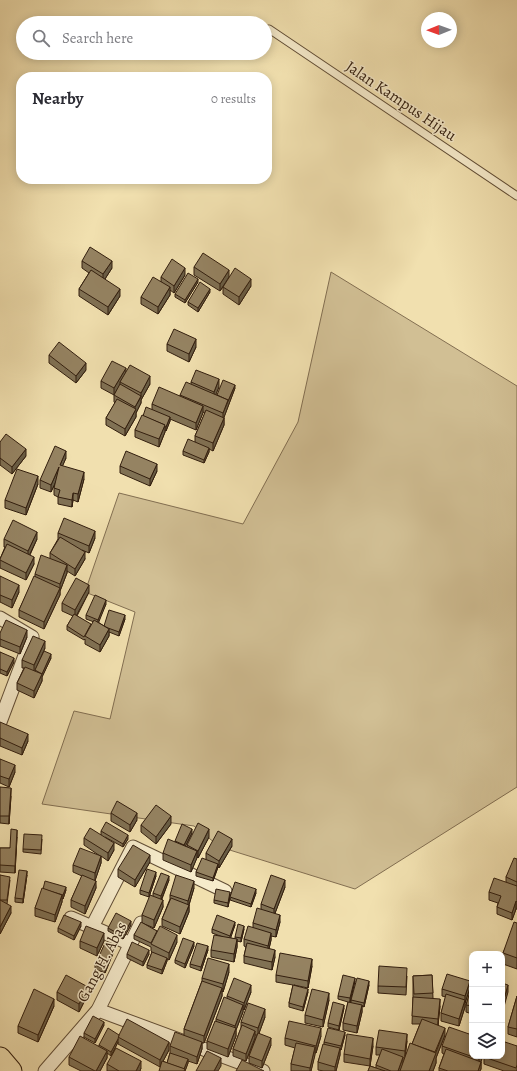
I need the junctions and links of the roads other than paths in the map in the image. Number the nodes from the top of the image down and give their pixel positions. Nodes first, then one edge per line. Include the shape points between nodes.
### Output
1 (272, 31) edge
2 (517, 196) edge
3 (0, 618) edge
4 (0, 722) edge
5 (225, 891) edge
6 (71, 918) edge
7 (141, 923) edge
8 (92, 927) junction
9 (131, 944) junction
10 (98, 1010) junction
11 (0, 1058) edge
12 (11, 1071) edge
13 (45, 1071) edge
14 (263, 1071) edge

1 - 2 lane, Jalan Kampus Hijau
3 - 4 street via 32,637
5 - 8 street via 133,847
6 - 8 street
7 - 9 street, Gang H. Abas
8 - 9 street
9 - 10 street, Gang H. Abas
10 - 13 street, Gang H. Abas
10 - 14 street
11 - 12 main road

